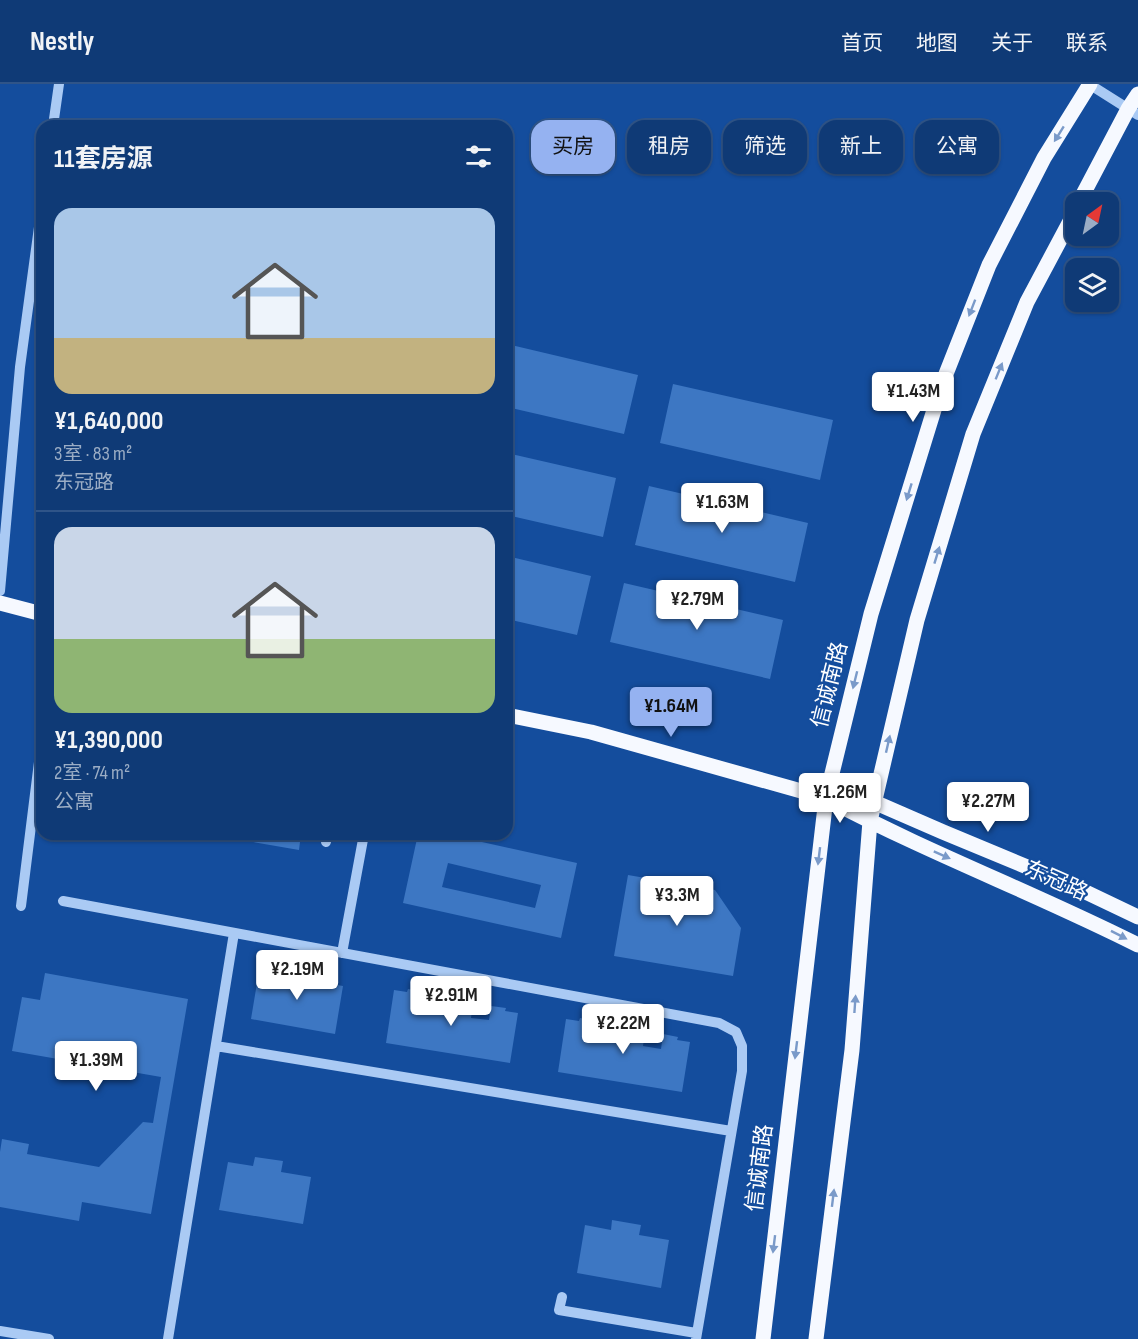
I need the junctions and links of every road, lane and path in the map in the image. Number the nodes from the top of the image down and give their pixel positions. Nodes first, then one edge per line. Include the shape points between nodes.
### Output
1 (58, 84) edge
2 (1090, 84) edge
3 (1138, 94) edge
4 (1133, 112) edge
5 (54, 120) edge
6 (1085, 192) edge
7 (1065, 231) edge
8 (36, 249) edge
9 (0, 591) edge
10 (0, 603) edge
11 (36, 612) edge
12 (513, 716) edge
13 (36, 786) edge
14 (826, 798) junction
15 (874, 802) junction
16 (870, 821) junction
17 (363, 840) edge
18 (63, 901) dead end
19 (21, 906) dead end
20 (1138, 917) edge
21 (234, 933) junction
22 (1138, 945) edge
23 (342, 953) junction
24 (216, 1046) junction
25 (731, 1131) junction
26 (562, 1297) dead end
27 (0, 1331) edge
28 (696, 1336) edge
29 (48, 1339) edge
30 (168, 1339) edge
31 (763, 1339) edge
32 (816, 1339) edge

1 - 5 street
2 - 4 street
2 -> 14 main road, 信诚南路 via 1044,158 989,265 942,384 871,614
3 - 4 main road
4 - 6 main road
15 -> 7 main road via 917,620 973,434 1027,302
8 - 9 street via 20,368
10 - 11 main road
12 - 14 main road, 东冠路 via 591,732
13 - 19 street
14 - 15 main road, 东冠路
14 - 16 main road, 东冠路
14 -> 31 main road, 信诚南路
15 - 16 main road
15 - 20 main road, 东冠路
16 -> 22 main road, 东冠路
32 -> 16 main road via 852,1050
17 - 23 street
18 - 21 street
21 - 23 street
21 - 24 street
23 - 25 street via 719,1023 736,1032 742,1046 742,1071
24 - 25 street
24 - 30 street
25 - 28 street
26 - 28 street via 559,1310
27 - 29 street

